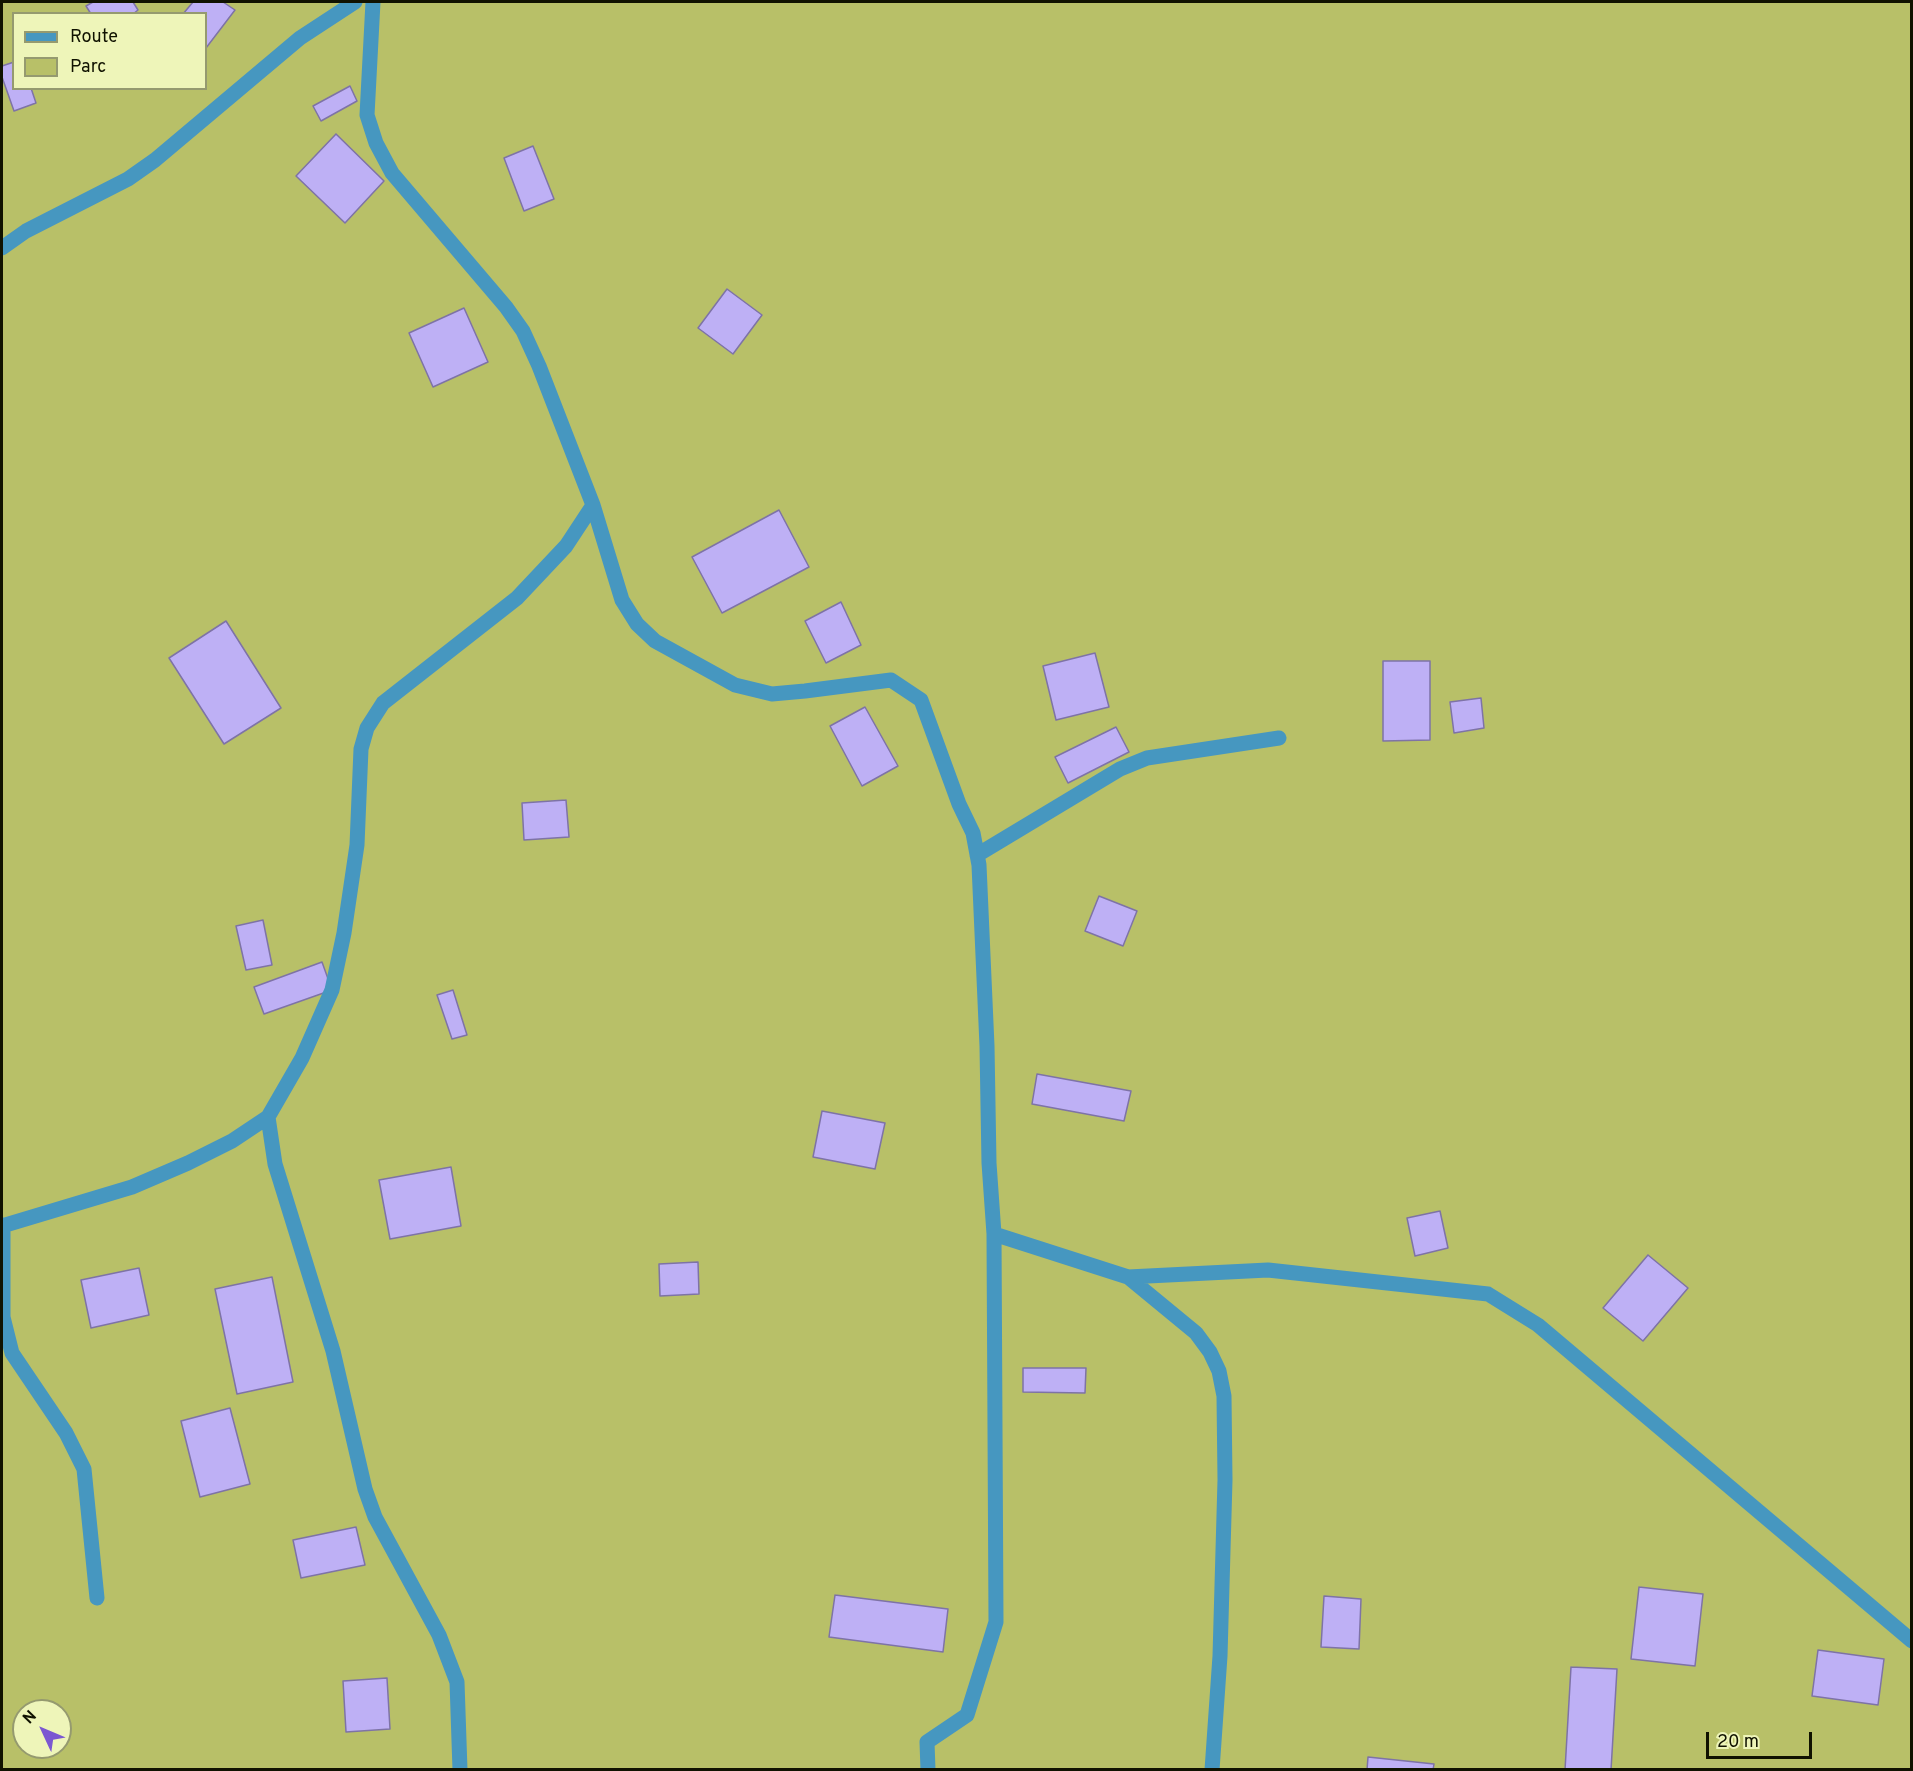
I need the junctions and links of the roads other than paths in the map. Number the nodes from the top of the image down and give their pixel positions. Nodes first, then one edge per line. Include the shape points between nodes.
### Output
1 (355, 2) edge
2 (373, 2) edge
3 (2, 248) edge
4 (593, 505) junction
5 (1279, 738) dead end
6 (977, 855) junction
7 (268, 1117) junction
8 (2, 1226) edge
9 (994, 1234) junction
10 (1128, 1277) junction
11 (98, 1598) dead end
12 (1911, 1641) edge
13 (460, 1770) edge
14 (928, 1770) edge
15 (1212, 1770) edge

1 - 3 street via 300,38 129,179 26,231
2 - 4 street via 367,116 376,143 392,173 523,331
4 - 6 street via 622,600 637,624 655,641 735,685 772,694 891,680 921,700 973,833
4 - 7 street via 566,546 517,598 383,703 367,728 361,749 357,845 332,990 302,1058
5 - 6 street via 1147,758 1120,769
6 - 9 street
7 - 8 street via 232,1141 132,1187
7 - 13 street via 275,1164 333,1351 365,1489 375,1517 440,1635 457,1682
8 - 11 street via 3,1317 12,1353 66,1433 84,1469
9 - 10 street
9 - 14 street via 996,1622 967,1715 927,1742
10 - 12 street via 1268,1270 1488,1294 1538,1325
10 - 15 street via 1196,1333 1219,1371 1224,1396 1220,1656

